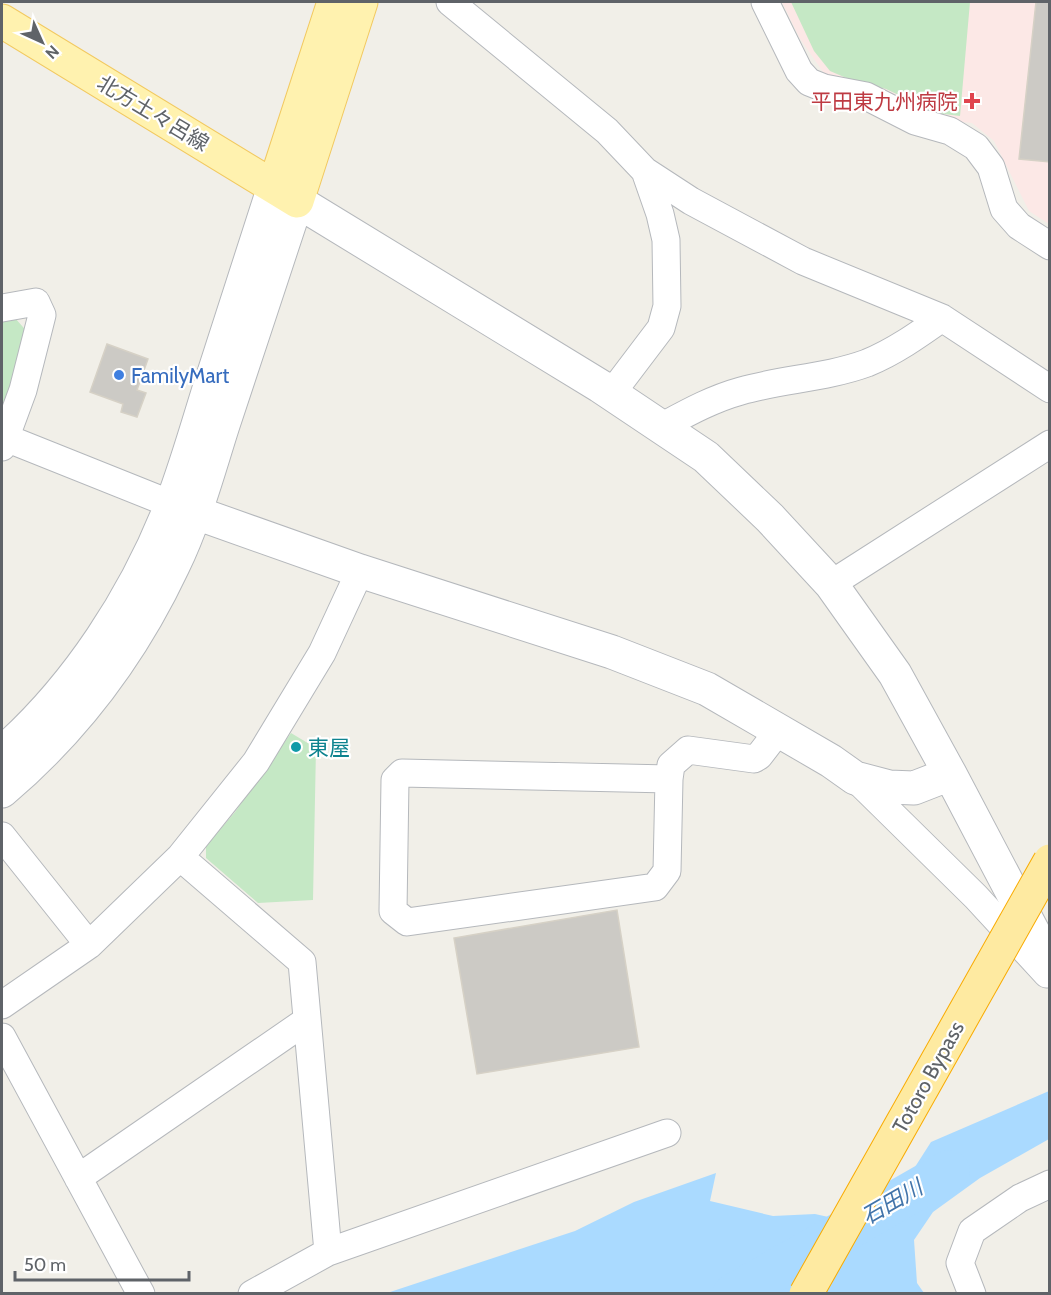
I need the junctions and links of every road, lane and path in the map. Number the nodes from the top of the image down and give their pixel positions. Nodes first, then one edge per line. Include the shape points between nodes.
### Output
1 (334, 2) edge
2 (361, 2) edge
3 (450, 2) edge
4 (765, 2) edge
5 (2, 21) edge
6 (645, 171) junction
7 (285, 194) junction
8 (1050, 246) edge
9 (2, 308) edge
10 (942, 318) junction
11 (1050, 388) edge
12 (611, 394) junction
13 (661, 427) junction
14 (4, 442) edge
15 (1050, 444) edge
16 (183, 508) junction
17 (360, 571) junction
18 (831, 584) junction
19 (779, 730) junction
20 (2, 753) edge
21 (950, 774) junction
22 (669, 778) junction
23 (855, 778) junction
24 (2, 791) edge
25 (2, 836) edge
26 (180, 857) junction
27 (1050, 861) edge
28 (88, 945) junction
29 (1050, 964) edge
30 (1050, 977) edge
31 (2, 1005) edge
32 (306, 1021) junction
33 (2, 1036) edge
34 (667, 1133) dead end
35 (78, 1178) junction
36 (1050, 1184) edge
37 (328, 1252) junction
38 (141, 1293) edge
39 (252, 1293) edge
40 (806, 1293) edge
41 (972, 1293) edge

1 - 7 main road
2 - 7 main road
3 - 6 street via 607,131
4 - 8 street via 799,71 809,82 866,96 915,121 950,131 976,147 991,167 1004,209 1019,226
5 - 7 main road, 北方土々呂線
6 - 10 street via 691,201 803,261
6 - 12 street via 666,240 667,306 661,328
7 - 12 street
7 - 16 street
9 - 14 street via 36,302 42,315 23,390
10 - 11 street
10 - 13 street via 908,342 867,362 830,374 741,391 705,403
12 - 13 street
13 - 18 street via 706,457
14 - 16 street
15 - 18 street
16 - 17 street
16 - 20 street via 147,557 120,609 86,661
16 - 24 street via 174,565 109,677 69,727
17 - 19 street via 612,652 707,689
17 - 26 street via 322,653 256,762
18 - 21 street via 895,674
19 - 22 street via 754,759 688,750 671,765
19 - 23 street
21 - 23 street via 914,788 889,788
21 - 29 street
22 - 22 street via 402,773 395,780 393,911 406,922 655,887 667,872
23 - 30 street via 976,897
25 - 28 street
26 - 28 street
26 - 32 street via 302,962
27 - 40 highway, Totoro Bypass, bridge
28 - 31 street
32 - 35 street
32 - 37 street
33 - 35 street
34 - 37 street
35 - 38 street
36 - 41 street via 1020,1198 972,1231 960,1263
37 - 39 street

